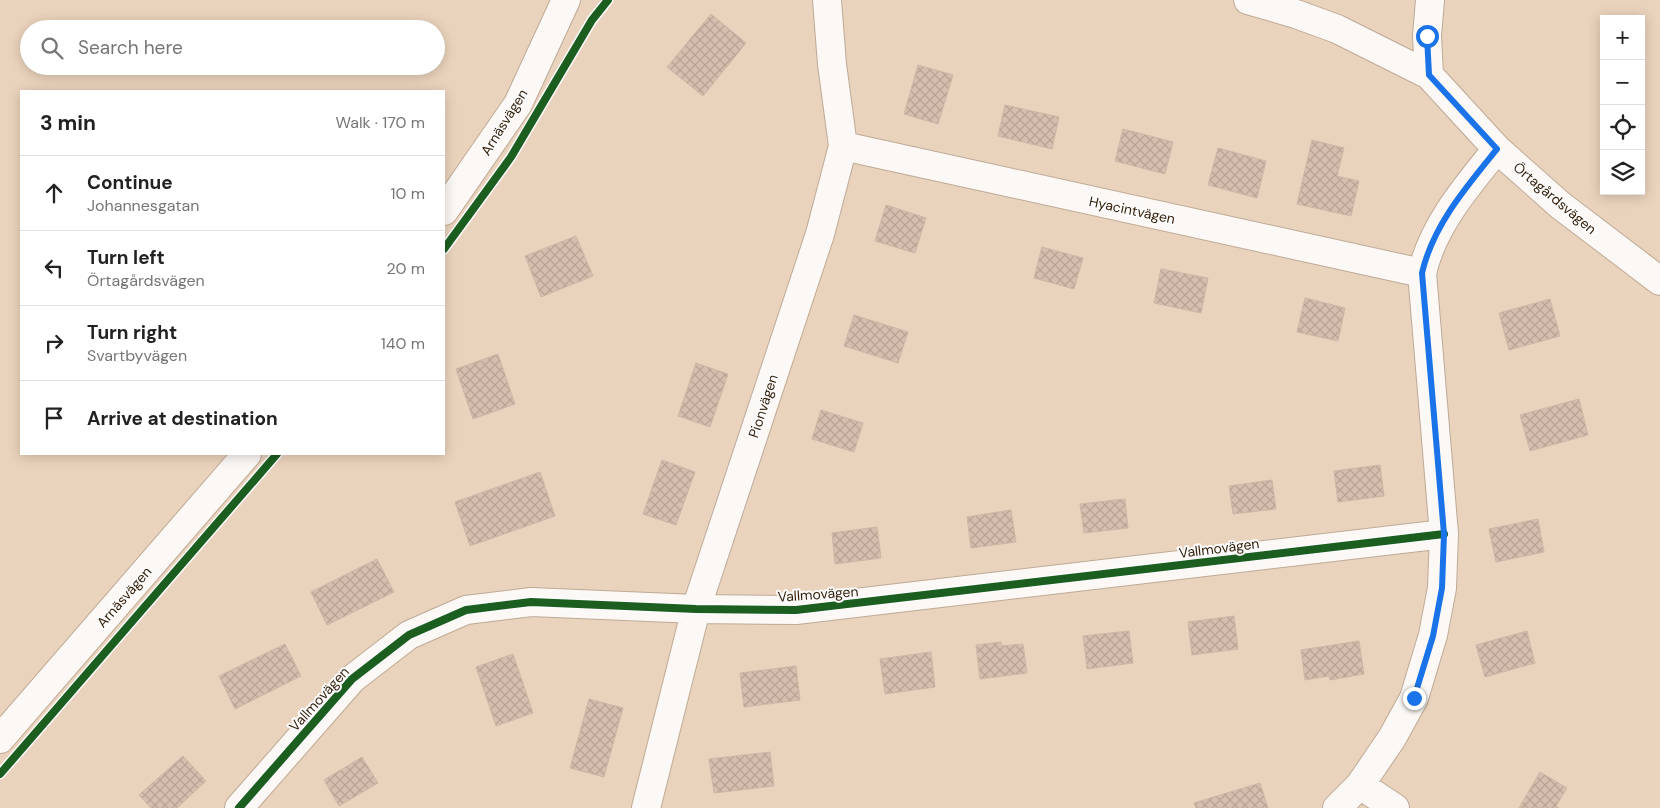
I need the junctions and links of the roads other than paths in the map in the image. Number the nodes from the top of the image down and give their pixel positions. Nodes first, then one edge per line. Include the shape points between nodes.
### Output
1 (566, 0) edge
2 (827, 0) edge
3 (1248, 0) edge
4 (1430, 0) edge
5 (1429, 75) junction
6 (843, 146) junction
7 (1497, 149) junction
8 (445, 210) edge
9 (1422, 273) junction
10 (1660, 281) edge
11 (247, 455) edge
12 (1444, 534) junction
13 (696, 609) junction
14 (0, 740) edge
15 (1360, 785) junction
16 (239, 808) edge
17 (646, 808) edge
18 (1336, 808) edge
19 (1395, 808) edge

1 - 8 street, Arnäsvägen via 518,104
2 - 6 street, Pionvägen
3 - 5 street, Örtagårdsvägen via 1337,29
4 - 5 street via 1427,36
5 - 7 street, Örtagårdsvägen
6 - 9 street, Hyacintvägen
6 - 13 street, Pionvägen via 820,234
7 - 9 street via 1465,188 1446,218 1426,255
7 - 10 street, Örtagårdsvägen via 1560,205
9 - 12 street
11 - 14 street, Arnäsvägen
12 - 13 street, Vallmovägen via 796,610
12 - 15 street via 1442,588 1433,636 1414,698
13 - 16 street, Vallmovägen via 531,602 466,610 409,635 352,679
13 - 17 street, Pionvägen
15 - 18 street
15 - 19 street

